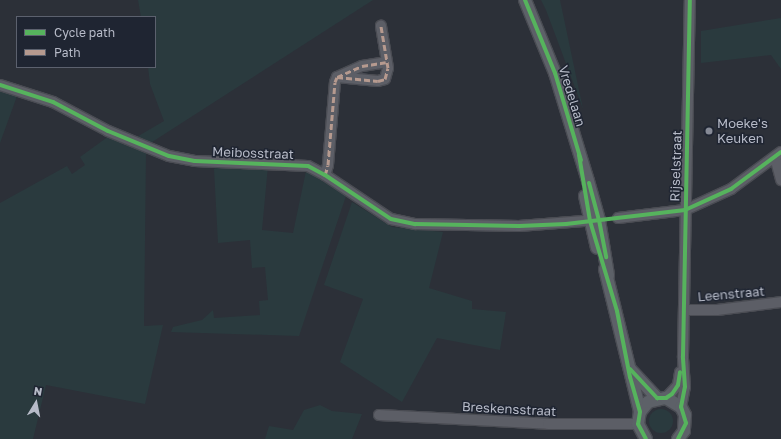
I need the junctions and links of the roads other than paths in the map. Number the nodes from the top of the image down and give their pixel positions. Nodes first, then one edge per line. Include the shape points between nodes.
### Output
1 (524, 0) edge
2 (690, 0) edge
3 (381, 26) dead end
4 (386, 62) junction
5 (337, 77) junction
6 (0, 85) edge
7 (778, 154) edge
8 (325, 175) junction
9 (781, 180) edge
10 (685, 210) junction
11 (618, 218) dead end
12 (594, 220) junction
13 (781, 302) edge
14 (684, 310) junction
15 (683, 356) junction
16 (630, 369) junction
17 (661, 398) junction
18 (681, 407) junction
19 (640, 412) junction
20 (379, 415) dead end
21 (638, 424) junction
22 (646, 439) edge
23 (678, 439) edge

1 - 12 main road, Vredelaan via 555,73 579,155
2 - 10 street, Rijselstraat
3 - 4 street
4 - 5 street via 362,66
4 - 5 street via 388,68 385,78 378,81
5 - 8 street via 334,82
6 - 8 street, Meibosstraat via 53,102 108,131 169,156 195,161 288,163 308,166
7 - 9 street
7 - 10 street via 731,188
8 - 12 street, Meibosstraat via 390,219 415,224 519,226
10 - 11 street
10 - 14 street, Rijselstraat
12 - 16 main road, Vredelaan
13 - 14 street, Leenstraat via 717,310
14 - 15 street, Rijselstraat
15 - 17 street, Rijselstraat via 678,385
15 - 18 street, Rijselstraat via 685,386
16 - 17 main road, Vredelaan
16 - 19 main road, Vredelaan
17 - 18 main road, Vredelaan
17 - 19 main road via 648,402
18 - 23 main road via 686,423
19 - 21 main road
20 - 21 street, Breskensstraat via 548,424
21 - 22 main road

